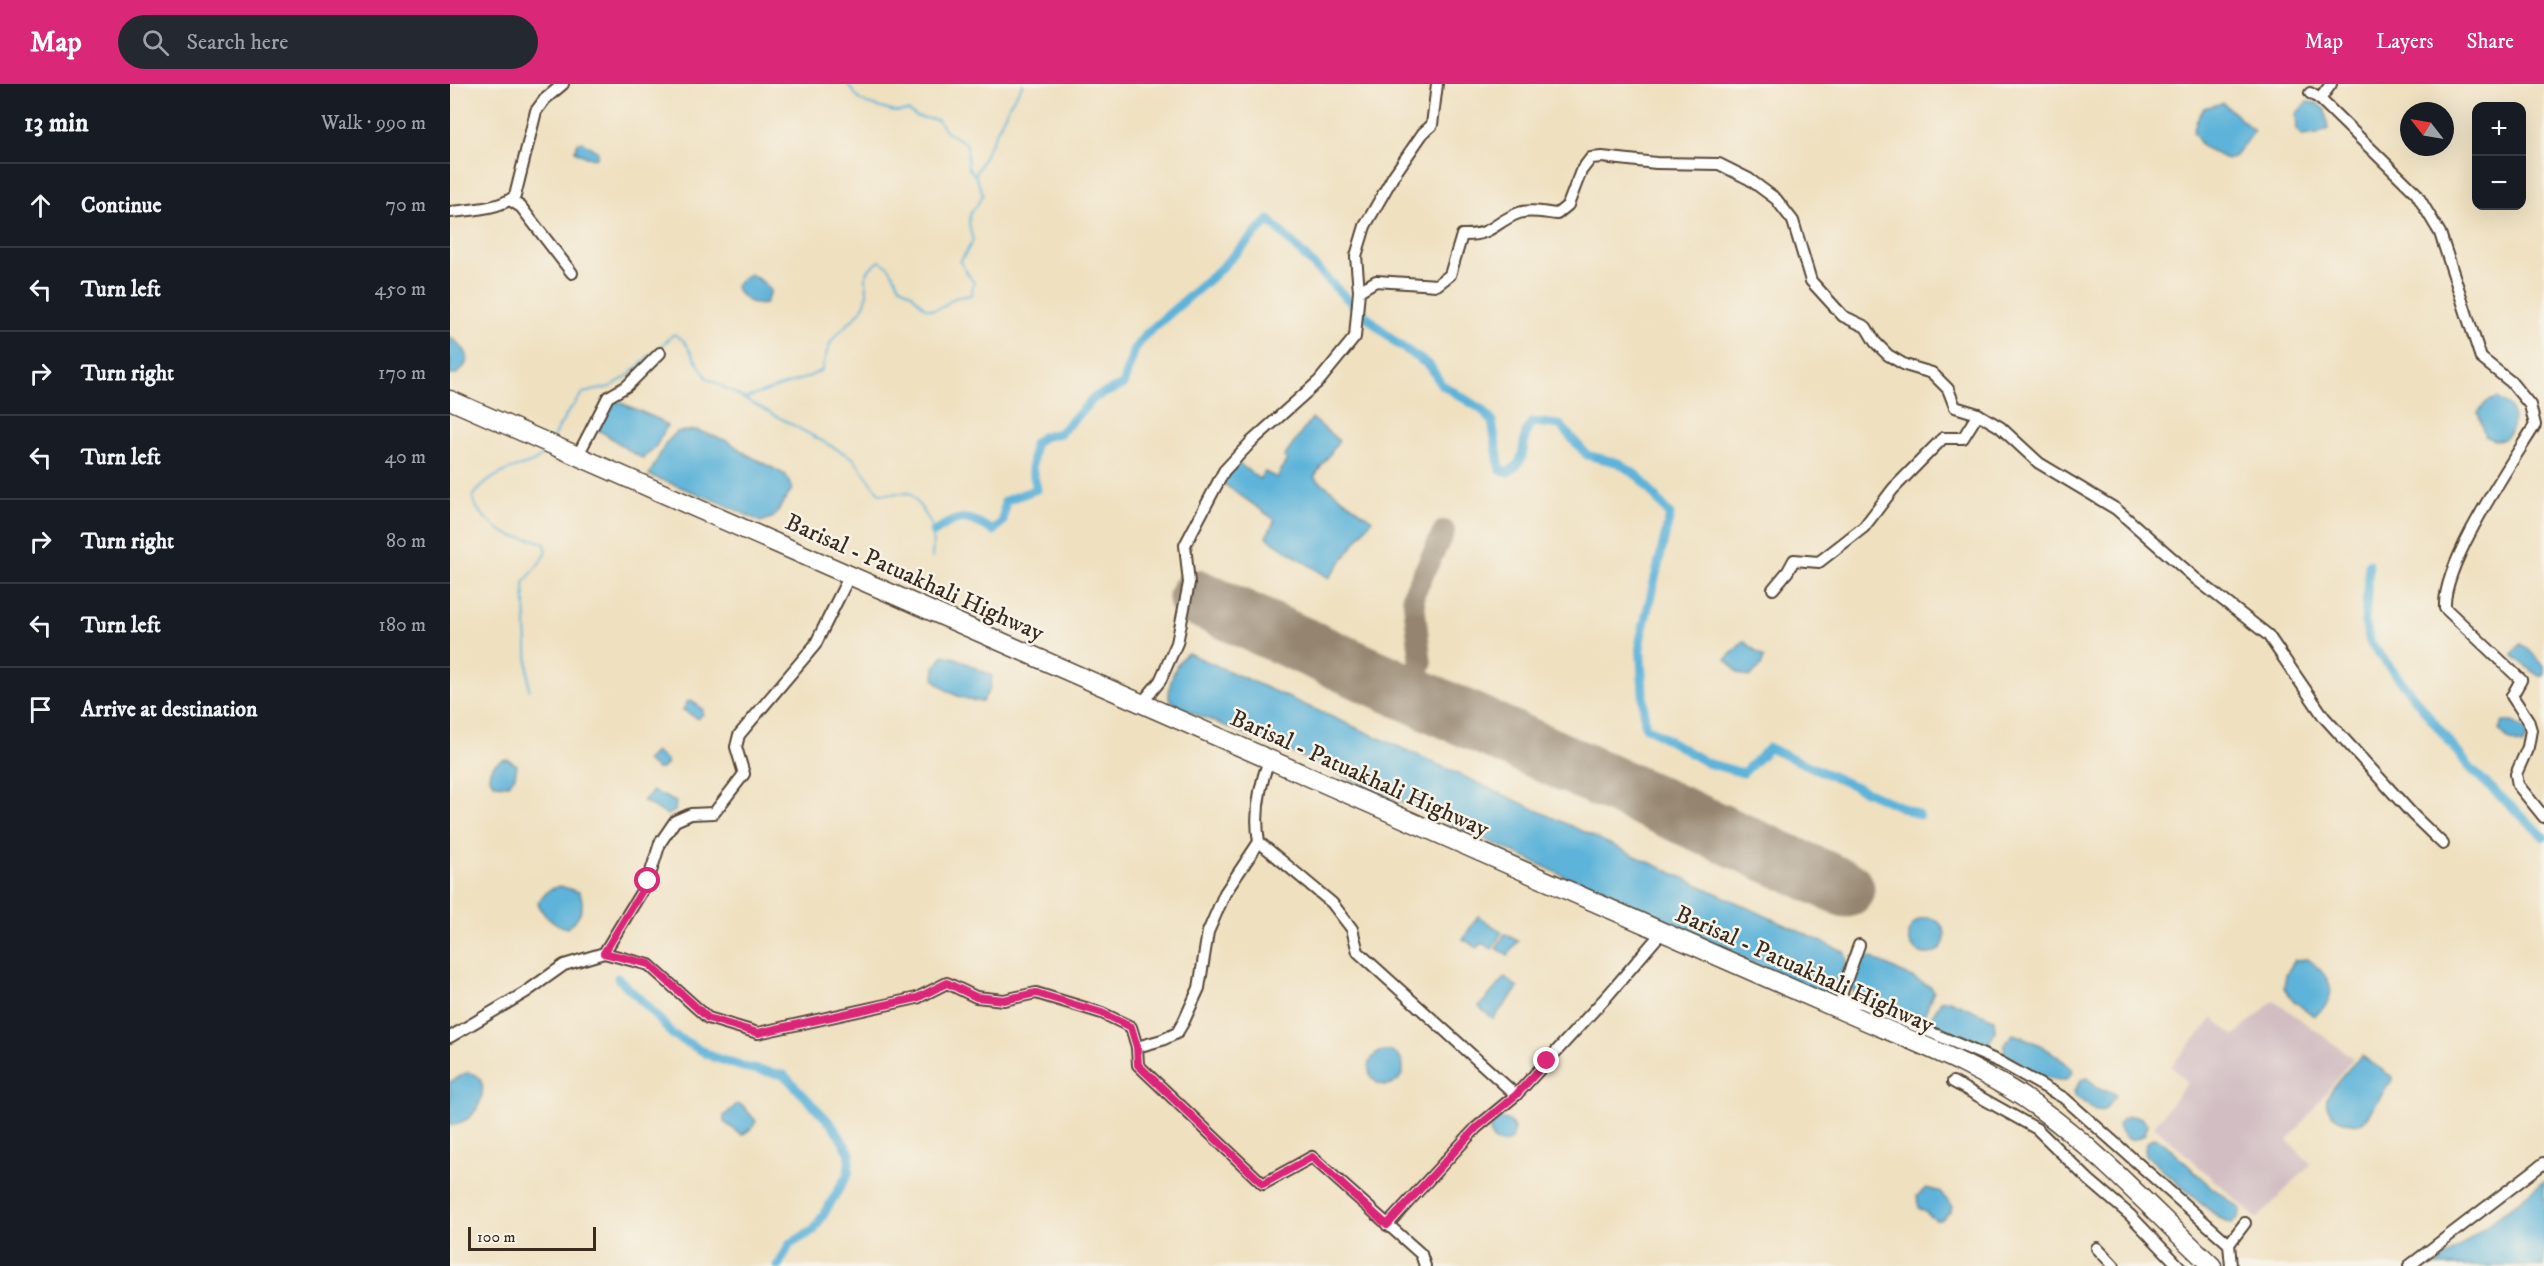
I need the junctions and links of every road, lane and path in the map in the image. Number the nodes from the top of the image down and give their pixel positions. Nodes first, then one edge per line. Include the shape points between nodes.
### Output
1 (563, 84) edge
2 (1437, 84) edge
3 (2331, 84) edge
4 (510, 200) junction
5 (450, 212) edge
6 (572, 273) dead end
7 (1359, 291) junction
8 (660, 353) dead end
9 (450, 400) edge
10 (1978, 414) junction
11 (571, 453) junction
12 (850, 574) junction
13 (1773, 589) dead end
14 (1142, 703) junction
15 (1269, 760) junction
16 (2544, 817) edge
17 (1258, 842) junction
18 (2443, 844) dead end
19 (1662, 932) junction
20 (1859, 945) dead end
21 (604, 953) junction
22 (450, 1037) edge
23 (1137, 1047) junction
24 (1953, 1082) dead end
25 (1516, 1095) junction
26 (2544, 1163) edge
27 (2245, 1223) dead end
28 (1387, 1225) junction
29 (2229, 1244) junction
30 (2097, 1248) dead end
31 (2209, 1263) edge
32 (1425, 1266) edge
33 (2114, 1266) edge
34 (2179, 1266) edge
35 (2231, 1266) edge
36 (2409, 1266) edge

1 - 4 street via 536,111 518,191
2 - 7 street via 1432,125 1395,175 1365,226 1356,256
3 - 16 street via 2315,96 2416,193 2440,233 2481,358 2511,382 2530,405 2535,425 2486,505 2457,562 2445,596 2445,608 2521,680 2512,696 2531,730 2516,774 2518,785
4 - 5 street
4 - 6 street via 521,207
7 - 10 street via 1376,281 1437,285 1450,275 1462,235 1492,230 1521,212 1557,214 1568,205 1581,171 1592,159 1719,164 1776,199 1793,221 1811,281 1843,316 1866,327 1888,355 1932,373 1948,389 1955,407
7 - 14 street via 1354,337 1319,381 1224,471 1216,486 1185,545 1189,583 1177,642 1160,681
8 - 11 street via 627,386 608,397
9 - 11 highway, Barisal - Patuakhali Highway
10 - 13 street via 1963,438 1943,438 1893,489 1864,527 1820,562 1794,560
10 - 18 street via 2000,427 2039,462 2116,509 2268,635 2324,717
11 - 12 highway, Barisal - Patuakhali Highway
12 - 14 highway, Barisal - Patuakhali Highway
12 - 21 street via 814,645 739,735 736,747 744,774 714,813 691,814 675,820 660,843 648,881
14 - 15 highway, Barisal - Patuakhali Highway
15 - 17 street via 1258,802
15 - 19 highway, Barisal - Patuakhali Highway
17 - 23 street via 1225,893 1208,932 1199,988 1177,1033
17 - 25 street via 1332,903 1352,929 1358,952
19 - 25 street
19 - 31 highway, Barisal - Patuakhali Highway via 1888,1031 2013,1091 2076,1138
20 - 29 street via 1841,995 1845,1001 1862,1003 2000,1062 2064,1098
21 - 22 street via 564,965
21 - 23 street via 649,964 708,1018 758,1033 917,998 947,983 976,997 1004,1000 1036,993 1102,1013 1131,1027
23 - 28 street via 1138,1065 1263,1184 1312,1157
24 - 34 street via 2037,1129
25 - 28 street via 1476,1128
26 - 36 street
27 - 29 street
28 - 32 street via 1421,1254
29 - 35 street
30 - 33 street

